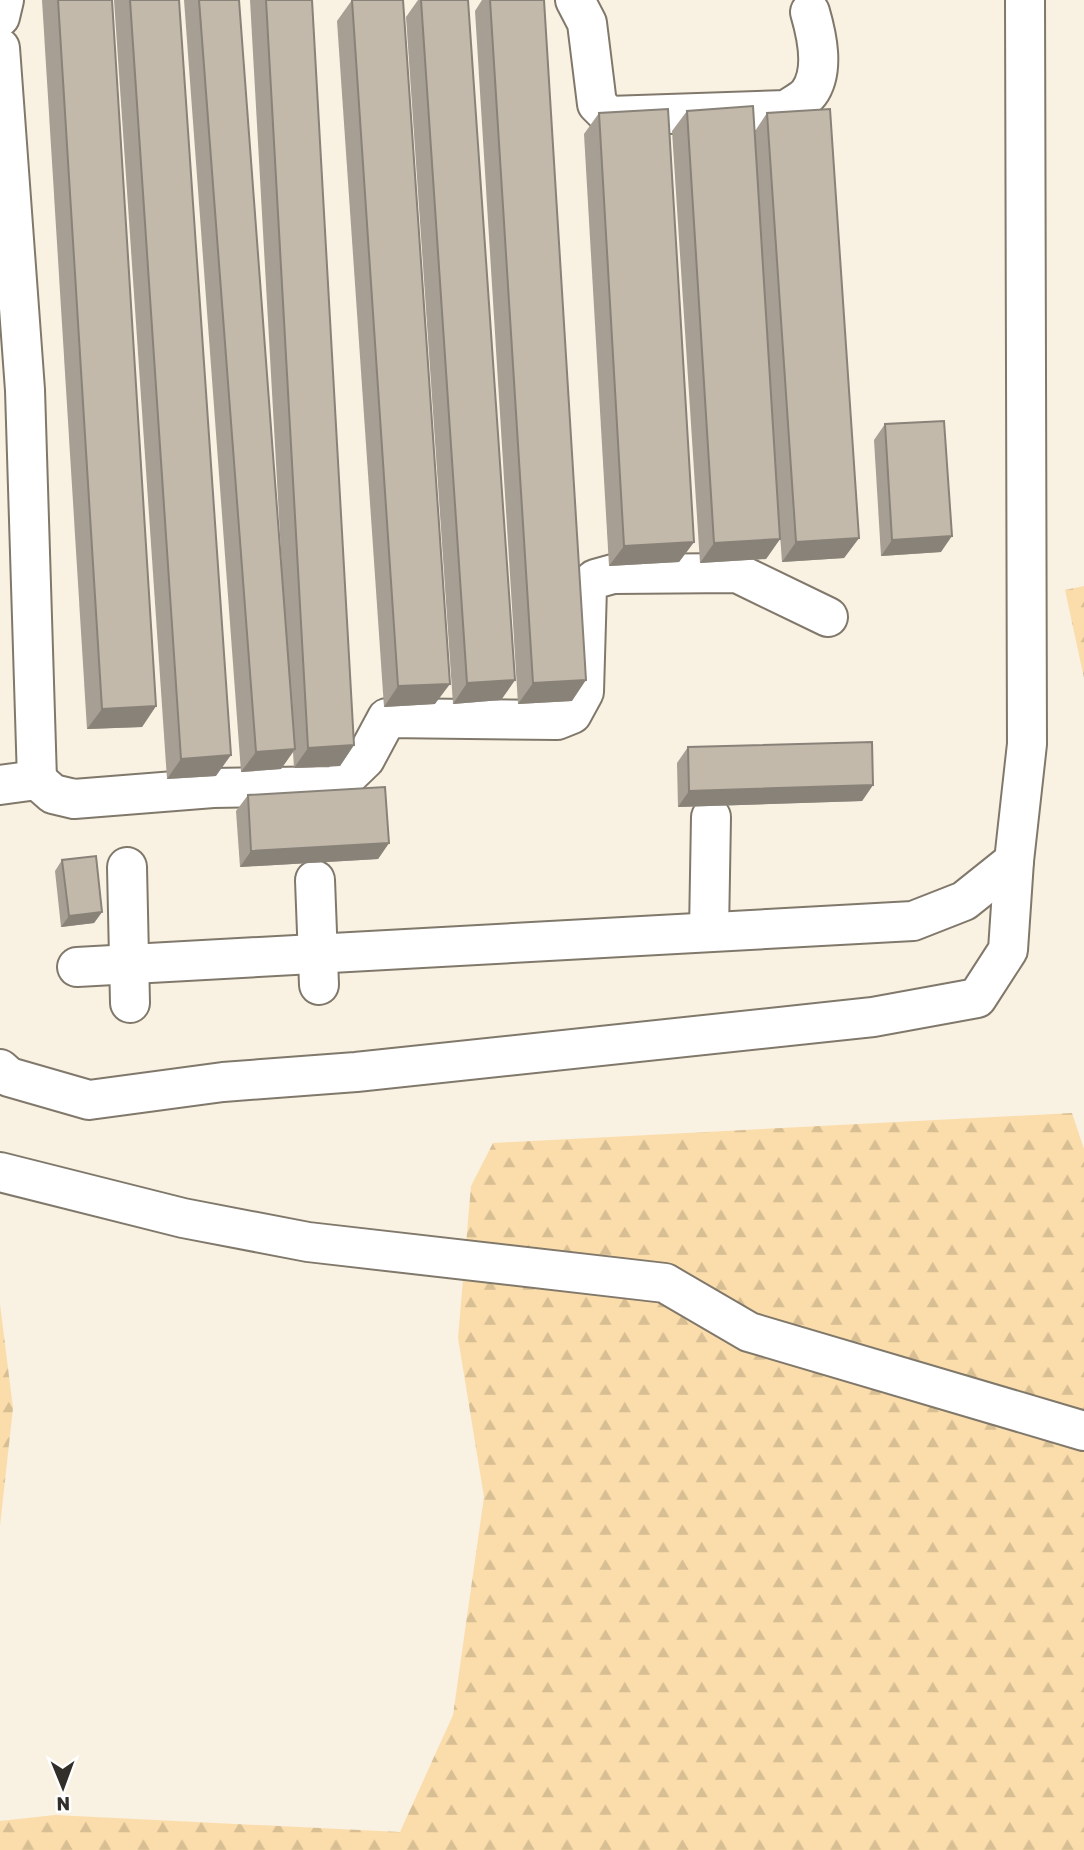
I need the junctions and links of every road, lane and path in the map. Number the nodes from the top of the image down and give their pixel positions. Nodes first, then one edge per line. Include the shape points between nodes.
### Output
1 (4, 0) edge
2 (575, 0) edge
3 (1025, 0) edge
4 (810, 12) dead end
5 (0, 18) edge
6 (0, 48) edge
7 (828, 617) dead end
8 (37, 780) junction
9 (0, 785) edge
10 (711, 817) dead end
11 (1014, 861) junction
12 (127, 867) dead end
13 (315, 880) dead end
14 (709, 932) junction
15 (78, 967) dead end
16 (318, 969) junction
17 (131, 1003) dead end
18 (0, 1069) edge
19 (0, 1172) edge
20 (1084, 1431) edge

1 - 5 street
2 - 4 street via 587,23 597,104 609,116 786,110 809,94 817,72 818,41
3 - 11 street via 1027,744
6 - 8 street via 24,390
7 - 8 street via 737,573 613,574 587,586 584,692 572,714 557,720 387,718 365,759 337,786 213,788 74,799 54,794
8 - 9 street
10 - 14 street
11 - 14 street via 964,901 914,921
11 - 18 street via 1008,950 977,998 860,1018 223,1082 89,1100 9,1077
12 - 17 street
13 - 16 street
14 - 16 street
15 - 16 street
19 - 20 street via 183,1218 308,1242 665,1283 749,1332

